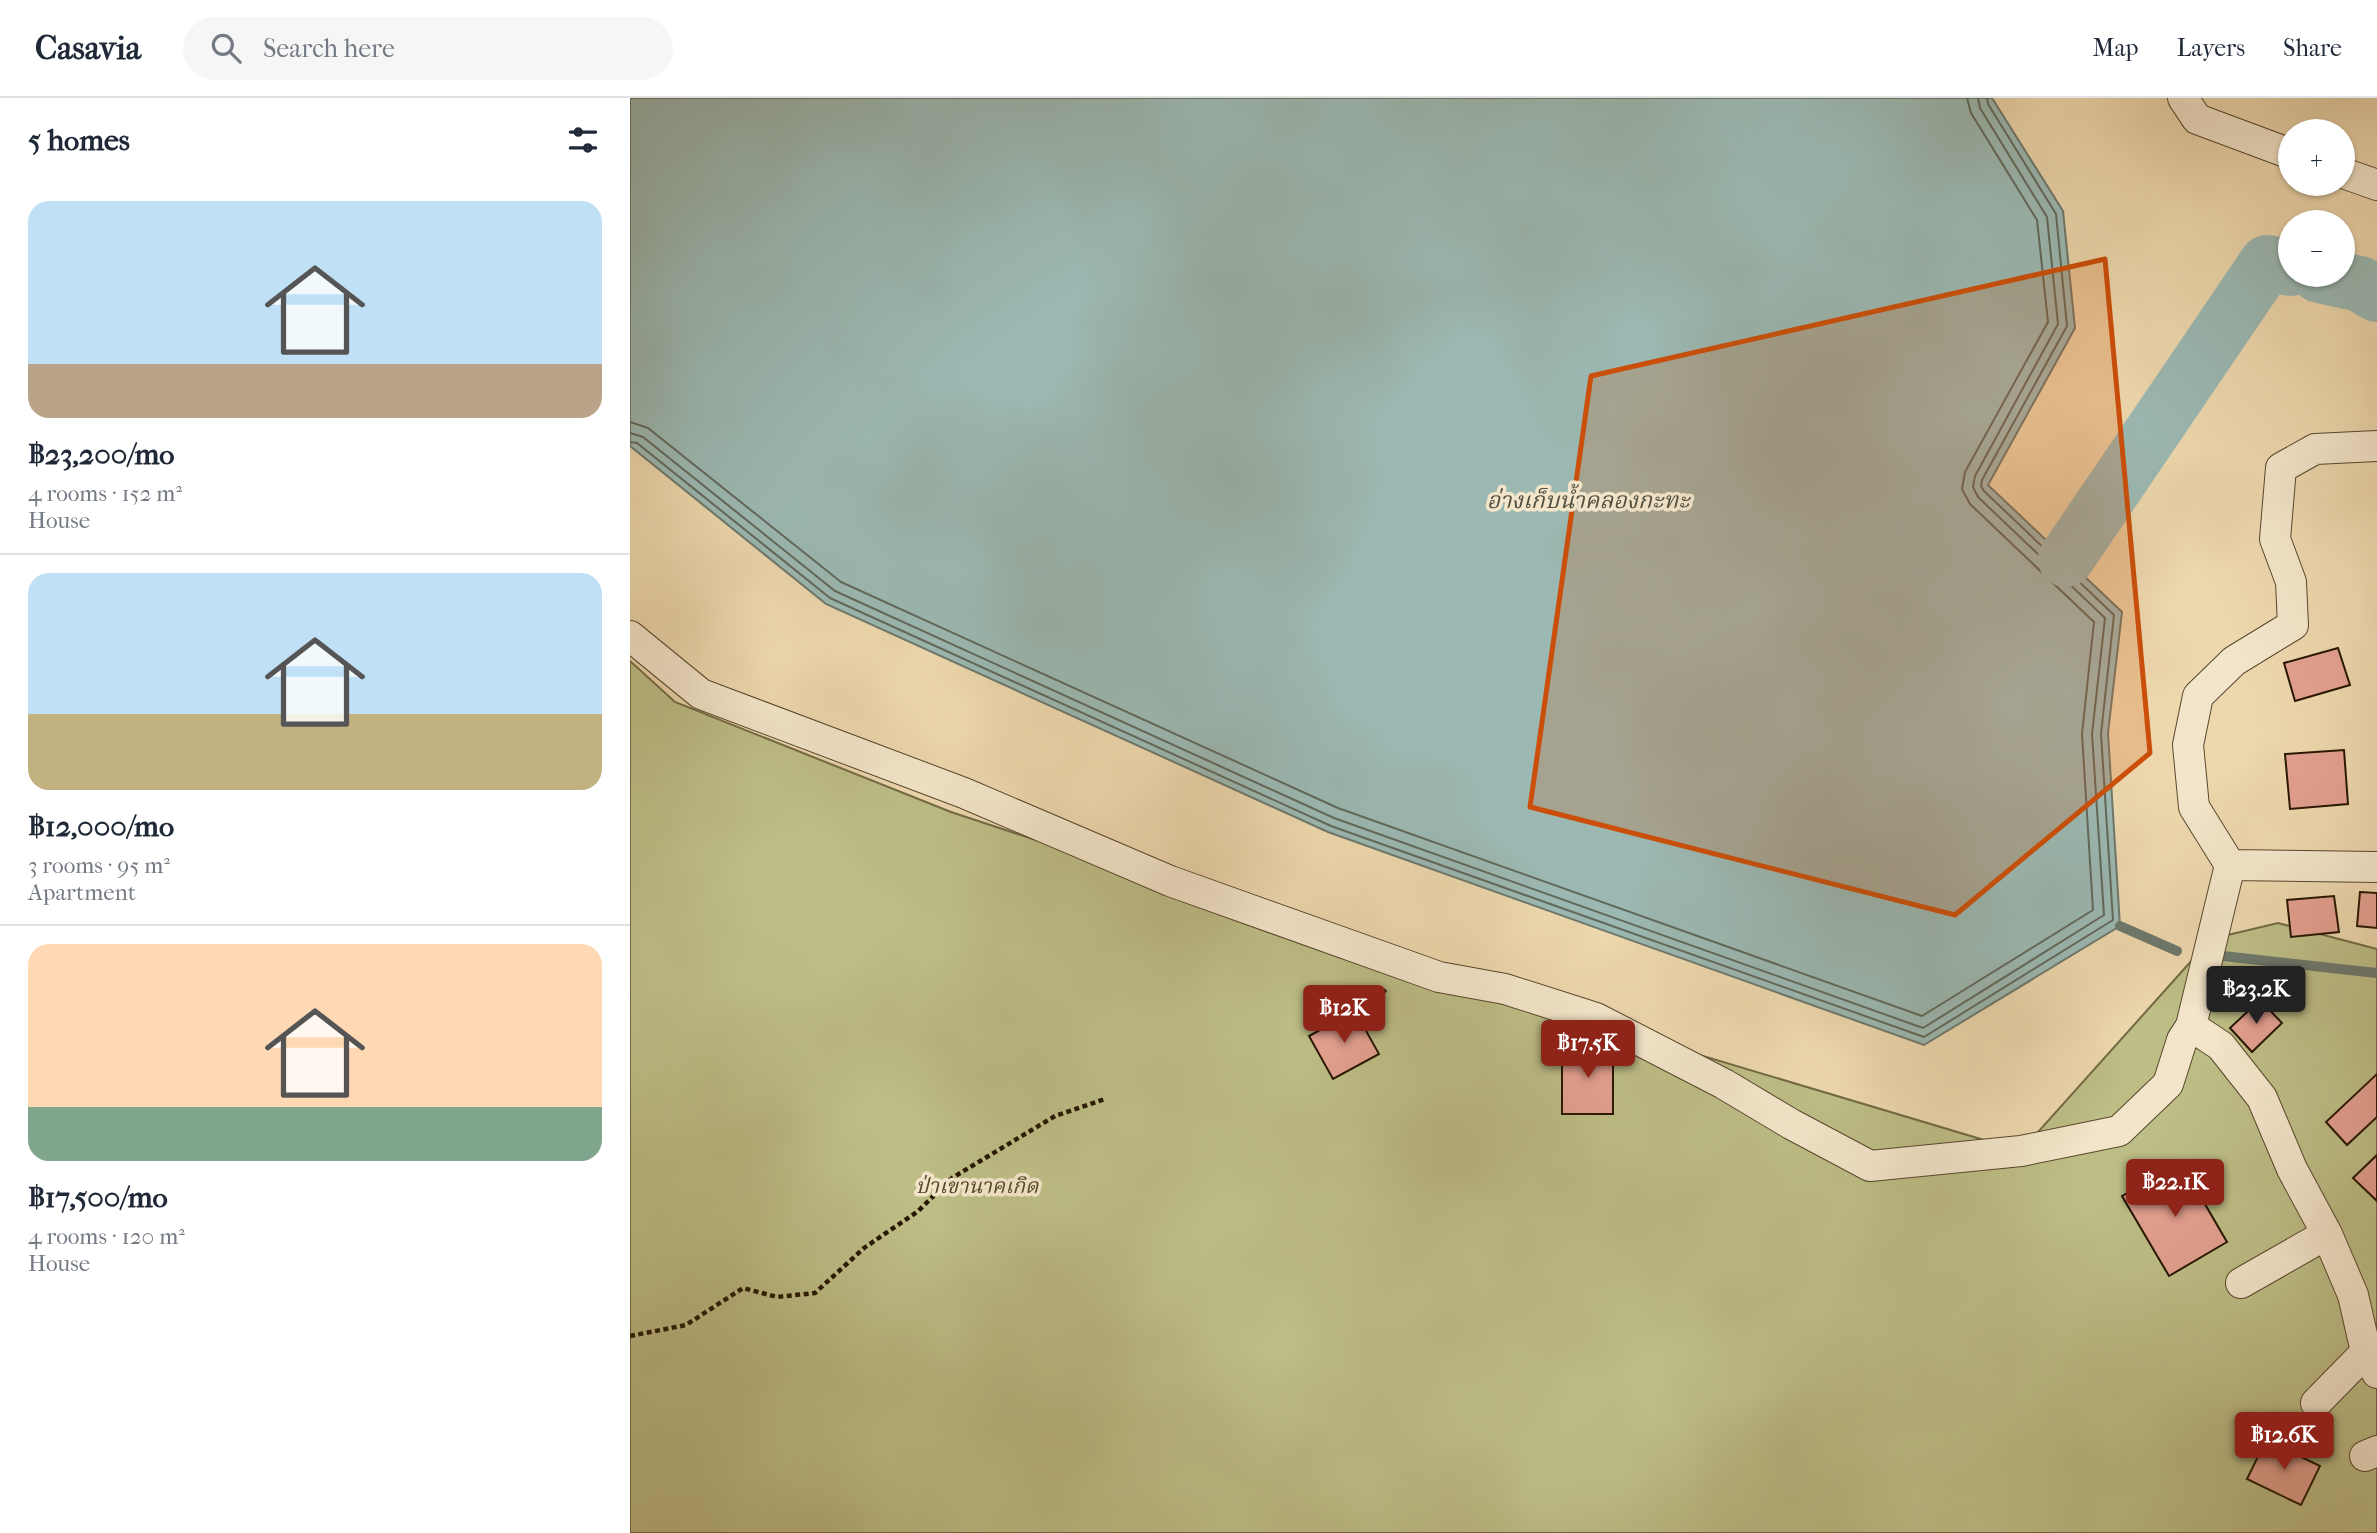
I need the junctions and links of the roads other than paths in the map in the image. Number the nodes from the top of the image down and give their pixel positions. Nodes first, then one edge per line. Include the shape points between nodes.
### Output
1 (2183, 98) edge
2 (2278, 149) edge
3 (2355, 177) edge
4 (2377, 185) edge
5 (2377, 446) edge
6 (630, 636) edge
7 (2230, 864) junction
8 (2377, 867) edge
9 (2191, 1026) junction
10 (2328, 1234) junction
11 (2241, 1283) dead end
12 (2372, 1362) edge
13 (2316, 1403) dead end

1 - 2 street via 2197,119
3 - 4 street
5 - 7 street via 2315,449 2281,468 2275,539 2291,582 2293,625 2234,661 2199,696 2188,745 2194,807
6 - 9 street via 701,694 964,793 1170,881 1439,977 1505,989 1596,1018 1870,1166 2021,1152 2119,1131 2168,1084
7 - 8 street
7 - 9 street
9 - 10 street via 2221,1046 2262,1098 2292,1169
10 - 11 street
10 - 12 street via 2353,1295
12 - 13 street

